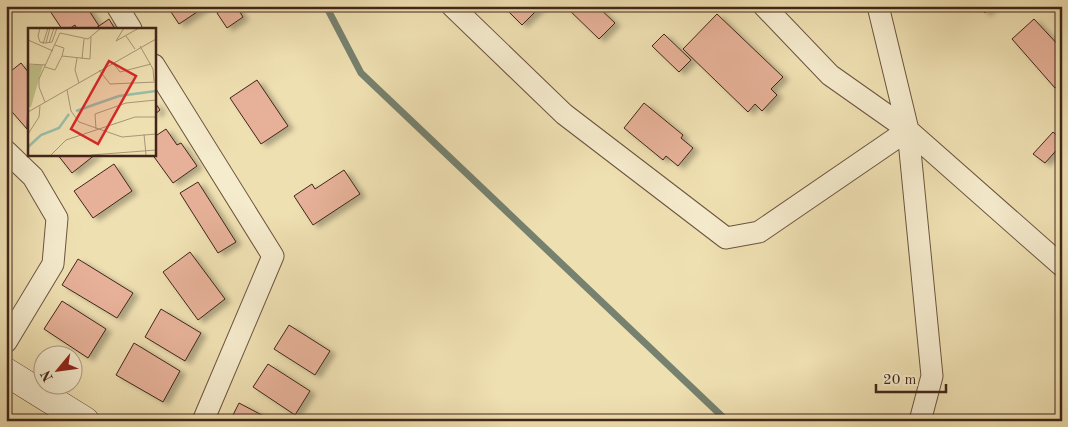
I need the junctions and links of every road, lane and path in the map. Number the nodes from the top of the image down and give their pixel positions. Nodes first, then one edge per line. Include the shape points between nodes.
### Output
1 (117, 6) edge
2 (452, 6) edge
3 (764, 6) edge
4 (878, 6) edge
5 (130, 28) edge
6 (155, 67) edge
7 (908, 130) junction
8 (6, 151) edge
9 (1062, 266) edge
10 (6, 342) edge
11 (6, 372) edge
12 (85, 421) edge
13 (203, 421) edge
14 (920, 421) edge

1 - 5 street
2 - 7 street via 564,114 726,238 759,232
3 - 7 street via 830,75
4 - 7 street
6 - 13 street via 273,256
7 - 9 street
7 - 14 street via 932,376
8 - 10 street via 33,177 57,218 52,264
11 - 12 street

